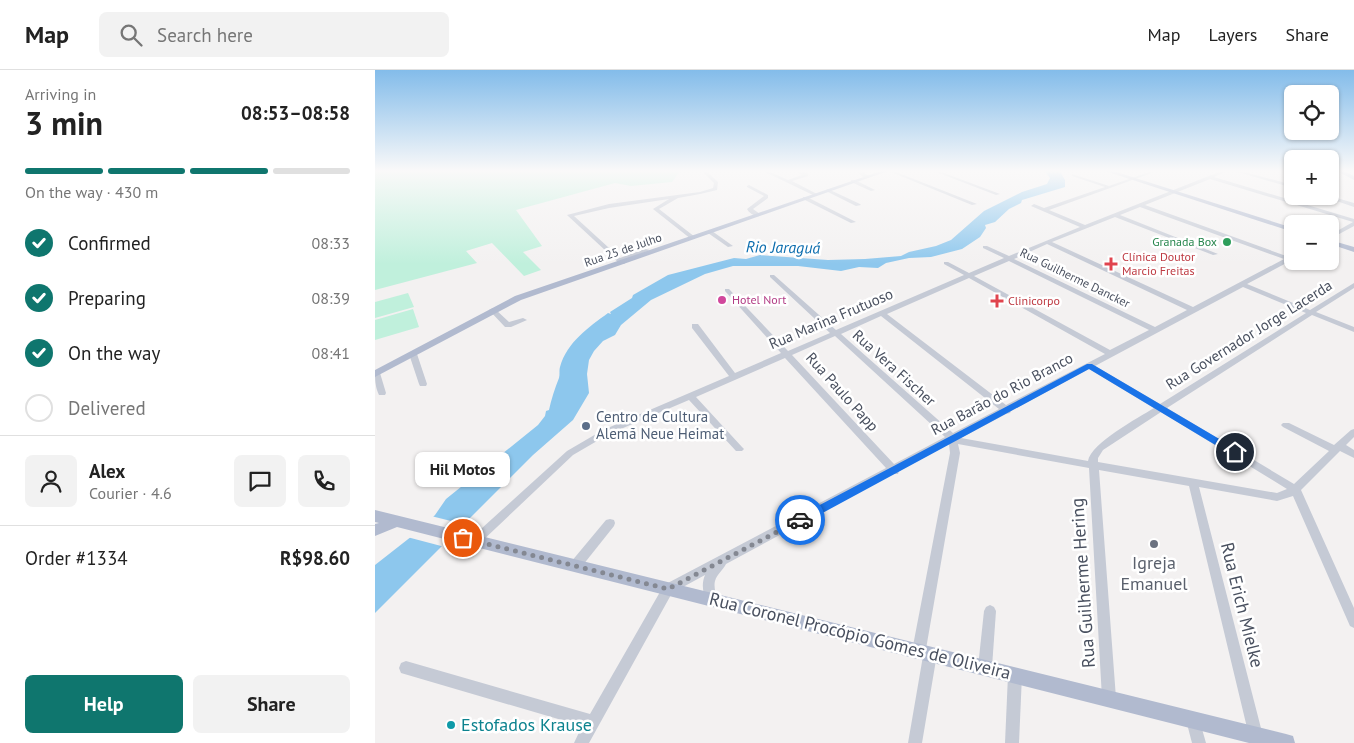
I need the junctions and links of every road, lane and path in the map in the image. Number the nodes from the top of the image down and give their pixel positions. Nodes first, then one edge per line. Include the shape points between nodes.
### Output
1 (641, 201) edge
2 (669, 201) edge
3 (762, 201) edge
4 (796, 201) edge
5 (812, 201) edge
6 (851, 201) edge
7 (967, 201) edge
8 (1069, 201) edge
9 (1150, 201) edge
10 (1202, 201) edge
11 (1288, 201) edge
12 (1342, 201) edge
13 (974, 204) dead end
14 (858, 205) dead end
15 (1141, 205) junction
16 (1354, 205) edge
17 (1035, 206) dead end
18 (1045, 210) junction
19 (758, 215) junction
20 (1116, 215) junction
21 (853, 222) dead end
22 (1354, 223) edge
23 (1085, 227) junction
24 (1284, 227) edge
25 (710, 232) junction
26 (1339, 232) edge
27 (693, 238) junction
28 (1047, 242) junction
29 (1339, 245) edge
30 (730, 246) dead end
31 (985, 247) dead end
32 (647, 250) dead end
33 (1354, 250) edge
34 (1215, 254) dead end
35 (1284, 256) edge
36 (1009, 259) junction
37 (620, 261) junction
38 (1284, 262) edge
39 (946, 263) dead end
40 (772, 276) dead end
41 (969, 276) junction
42 (1243, 284) junction
43 (1354, 285) edge
44 (727, 290) dead end
45 (493, 310) junction
46 (1193, 310) junction
47 (882, 313) junction
48 (1313, 313) junction
49 (523, 320) dead end
50 (695, 326) dead end
51 (1155, 330) junction
52 (1354, 330) edge
53 (835, 333) junction
54 (413, 354) junction
55 (788, 354) junction
56 (1111, 354) junction
57 (1090, 366) junction
58 (376, 374) edge
59 (734, 377) junction
60 (423, 384) dead end
61 (382, 393) dead end
62 (690, 396) junction
63 (1161, 408) junction
64 (1007, 411) junction
65 (1286, 425) dead end
66 (1354, 432) edge
67 (953, 439) junction
68 (1337, 448) junction
69 (739, 450) dead end
70 (1354, 454) edge
71 (1092, 465) junction
72 (895, 470) junction
73 (1193, 483) junction
74 (1295, 488) junction
75 (375, 516) edge
76 (402, 522) junction
77 (610, 522) dead end
78 (375, 530) edge
79 (469, 539) junction
80 (727, 558) junction
81 (575, 566) junction
82 (668, 589) junction
83 (711, 598) junction
84 (991, 611) dead end
85 (1354, 622) edge
86 (925, 653) junction
87 (985, 667) junction
88 (406, 668) dead end
89 (1015, 675) junction
90 (1109, 698) junction
91 (1193, 720) junction
92 (593, 722) junction
93 (1256, 736) junction
94 (581, 743) edge
95 (915, 743) edge
96 (1012, 743) edge
97 (1199, 743) edge
98 (1286, 743) edge

1 - 37 street via 571,215
2 - 27 street via 656,209
3 - 19 street via 750,209
4 - 19 main road, Rua 25 de Julho
5 - 21 street
6 - 14 street
7 - 13 street
8 - 18 street
9 - 15 street, Rua Marina Frutuoso
10 - 24 main road
11 - 22 street
12 - 16 street
15 - 20 street, Rua Marina Frutuoso
15 - 35 street
17 - 18 street
18 - 23 street
19 - 25 main road, Rua 25 de Julho
20 - 23 street, Rua Marina Frutuoso
20 - 34 street
22 - 26 street
23 - 28 street, Rua Marina Frutuoso
25 - 27 main road, Rua 25 de Julho
25 - 30 street
27 - 37 main road, Rua 25 de Julho
28 - 36 street, Rua Marina Frutuoso
28 - 46 street
29 - 33 main road
31 - 36 street, Rua Guilherme Dancker
32 - 37 street
36 - 41 street, Rua Marina Frutuoso
36 - 51 street, Rua Guilherme Dancker
37 - 45 main road, Rua 25 de Julho
38 - 42 street, Rua Barão do Rio Branco
39 - 41 street
40 - 53 street, Rua Vera Fischer
41 - 47 street, Rua Marina Frutuoso
41 - 56 street
42 - 46 street, Rua Barão do Rio Branco
42 - 48 street
43 - 48 street, Rua Governador Jorge Lacerda
44 - 55 street, Rua Paulo Papp
45 - 49 street via 508,325
45 - 54 main road, Rua 25 de Julho
46 - 51 street, Rua Barão do Rio Branco
47 - 53 street, Rua Marina Frutuoso
47 - 64 street
48 - 52 street
48 - 63 street, Rua Governador Jorge Lacerda
50 - 59 street
51 - 56 street, Rua Barão do Rio Branco
53 - 55 street, Rua Marina Frutuoso
53 - 67 street, Rua Vera Fischer
54 - 58 main road, Rua 25 de Julho
54 - 60 street
55 - 59 street, Rua Marina Frutuoso
55 - 72 street, Rua Paulo Papp
56 - 57 street, Rua Barão do Rio Branco
57 - 63 street
57 - 64 street, Rua Barão do Rio Branco
58 - 61 street
59 - 62 street, Rua Marina Frutuoso
62 - 69 street
62 - 79 street, Rua Marina Frutuoso via 588,441
63 - 71 street, Rua Governador Jorge Lacerda via 1100,448
63 - 74 street
64 - 67 street, Rua Barão do Rio Branco
65 - 68 street
66 - 68 street
67 - 71 street
67 - 72 street, Rua Barão do Rio Branco
67 - 86 street via 955,453
68 - 70 street
68 - 74 street
71 - 73 street
71 - 90 street, Rua Guilherme Hering
72 - 80 street, Rua Barão do Rio Branco
73 - 74 street via 1277,497 1289,494
73 - 93 street, Rua Erich Mielke
74 - 85 street
75 - 76 main road, Rua Coronel Procópio Gomes de Oliveira
76 - 78 main road
76 - 79 main road, Rua Coronel Procópio Gomes de Oliveira
77 - 81 street
79 - 81 main road, Rua Coronel Procópio Gomes de Oliveira
80 - 82 street, Rua Barão do Rio Branco
80 - 83 street, Rua Barão do Rio Branco via 710,578
81 - 82 main road, Rua Coronel Procópio Gomes de Oliveira
82 - 83 main road, Rua Coronel Procópio Gomes de Oliveira
82 - 92 street
83 - 86 main road, Rua Coronel Procópio Gomes de Oliveira
84 - 87 street
86 - 87 main road, Rua Coronel Procópio Gomes de Oliveira
86 - 95 street
87 - 89 main road, Rua Coronel Procópio Gomes de Oliveira
88 - 92 street
89 - 90 main road, Rua Coronel Procópio Gomes de Oliveira
89 - 96 street
90 - 91 main road, Rua Coronel Procópio Gomes de Oliveira
91 - 93 main road, Rua Coronel Procópio Gomes de Oliveira
91 - 97 street
92 - 94 street
93 - 98 main road, Rua Coronel Procópio Gomes de Oliveira

